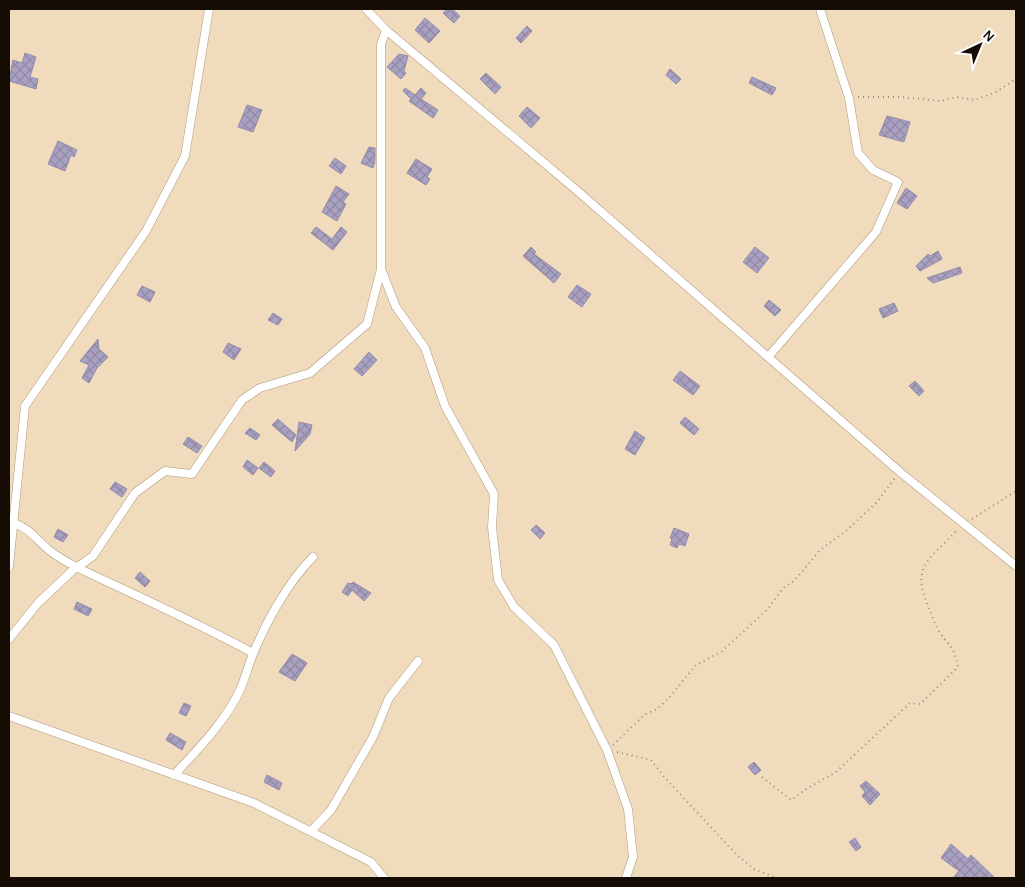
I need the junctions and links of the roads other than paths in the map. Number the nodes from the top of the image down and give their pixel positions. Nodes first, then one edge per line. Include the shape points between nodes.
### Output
1 (209, 9) edge
2 (366, 9) edge
3 (820, 9) edge
4 (386, 30) junction
5 (380, 269) junction
6 (769, 356) junction
7 (14, 523) junction
8 (313, 557) dead end
9 (9, 566) edge
10 (1016, 566) edge
11 (77, 567) junction
12 (9, 639) edge
13 (253, 653) junction
14 (418, 661) dead end
15 (9, 716) edge
16 (174, 774) junction
17 (311, 831) junction
18 (384, 878) edge
19 (626, 878) edge

1 - 7 street via 185,156 146,231 25,406
2 - 4 street
3 - 6 street via 849,98 858,153 873,170 898,182 876,232
4 - 5 street via 381,44
4 - 6 street
5 - 11 street via 367,324 310,372 260,388 242,400 192,474 165,471 135,492 93,556
5 - 19 street via 396,307 425,348 445,406 494,494 492,527 498,580 514,607 554,645 607,750 628,809 633,857
6 - 10 street via 900,472
7 - 9 street
7 - 11 street via 29,529 49,550
8 - 13 street via 299,571
11 - 12 street via 38,604
11 - 13 street via 198,623
13 - 16 street via 240,691 211,734
14 - 17 street via 388,698 373,737 331,810
15 - 16 street
16 - 17 street via 254,803
17 - 18 street via 371,862

